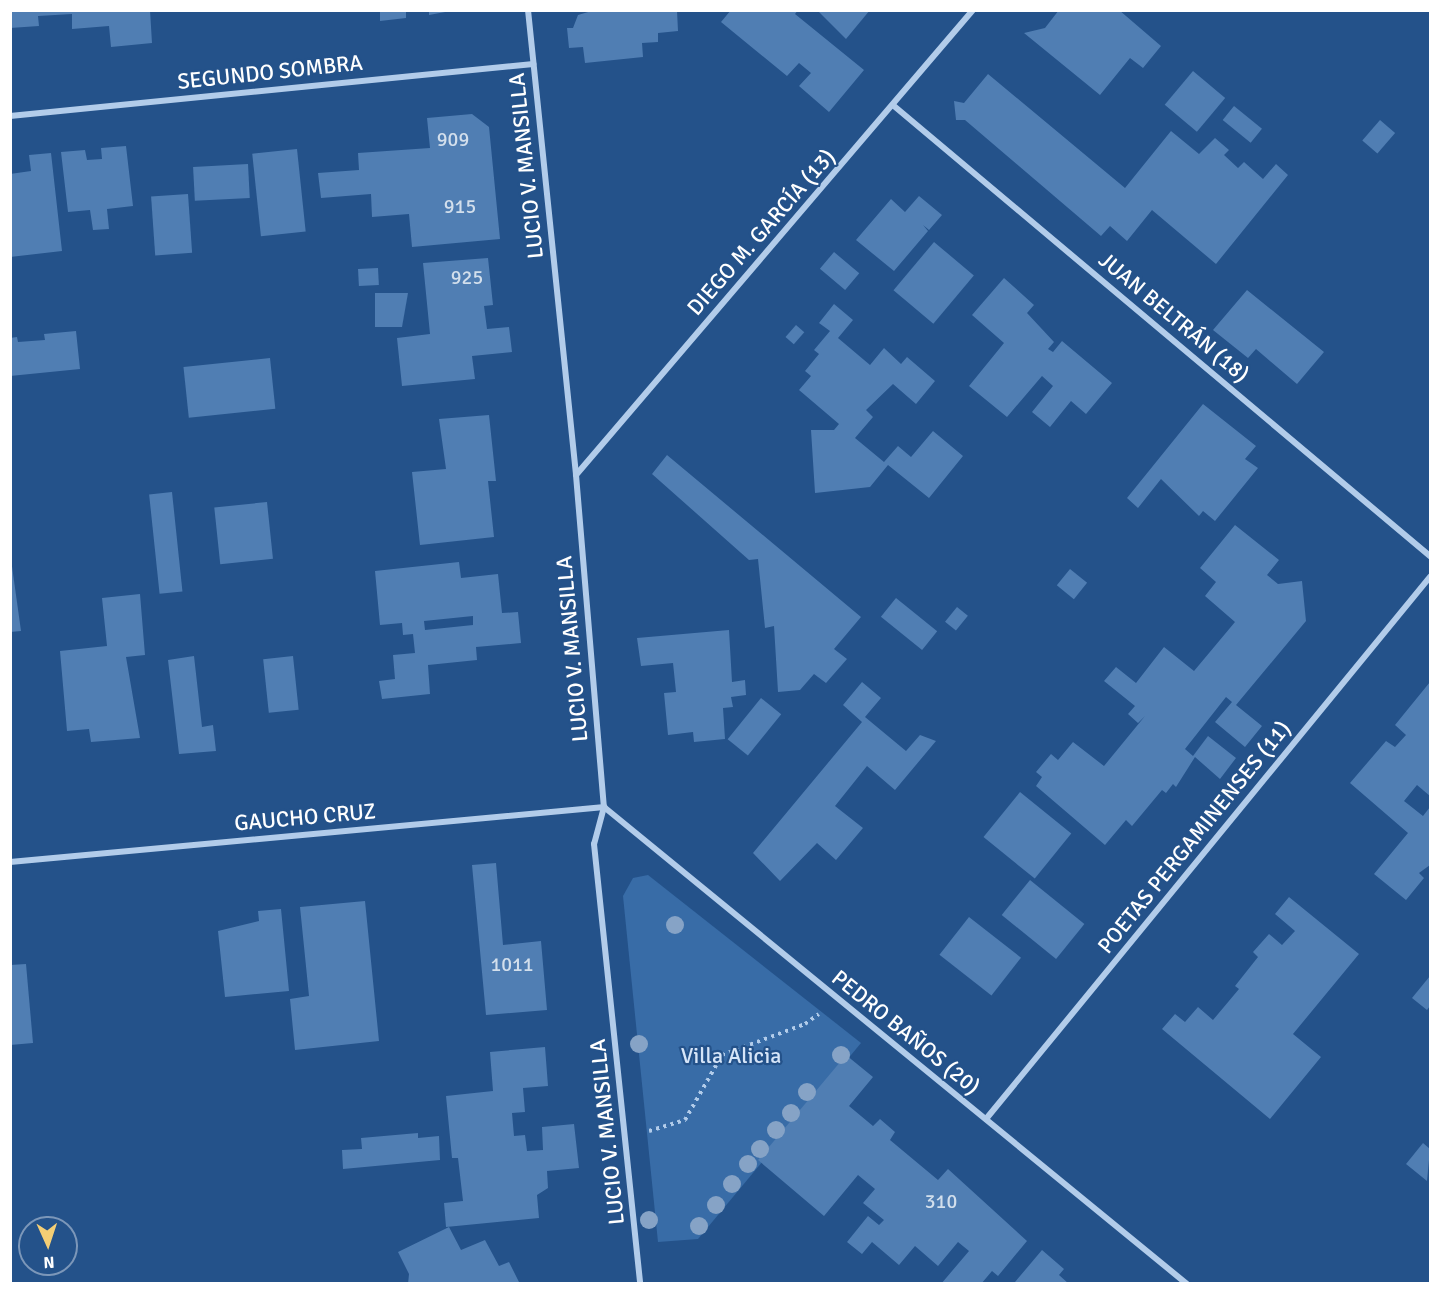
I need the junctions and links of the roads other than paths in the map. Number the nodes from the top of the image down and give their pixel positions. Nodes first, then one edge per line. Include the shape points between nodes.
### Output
1 (528, 10) edge
2 (973, 10) edge
3 (533, 64) junction
4 (894, 106) junction
5 (10, 116) edge
6 (576, 475) junction
7 (1431, 556) edge
8 (1431, 577) edge
9 (604, 807) junction
10 (10, 862) edge
11 (986, 1119) junction
12 (640, 1284) edge
13 (1187, 1284) edge

1 - 3 street, LUCIO V. MANSILLA
2 - 4 street, DIEGO M. GARCÍA (13)
3 - 5 street, SEGUNDO SOMBRA
3 - 6 street, LUCIO V. MANSILLA
4 - 6 street, DIEGO M. GARCÍA (13)
4 - 7 street, JUAN BELTRÁN (18)
6 - 9 street, LUCIO V. MANSILLA
8 - 11 street, POETAS PERGAMINENSES (11)
9 - 10 street, GAUCHO CRUZ
9 - 11 street, PEDRO BAÑOS (20)
9 - 12 street, LUCIO V. MANSILLA via 594,844
11 - 13 street, PEDRO BAÑOS (20)

